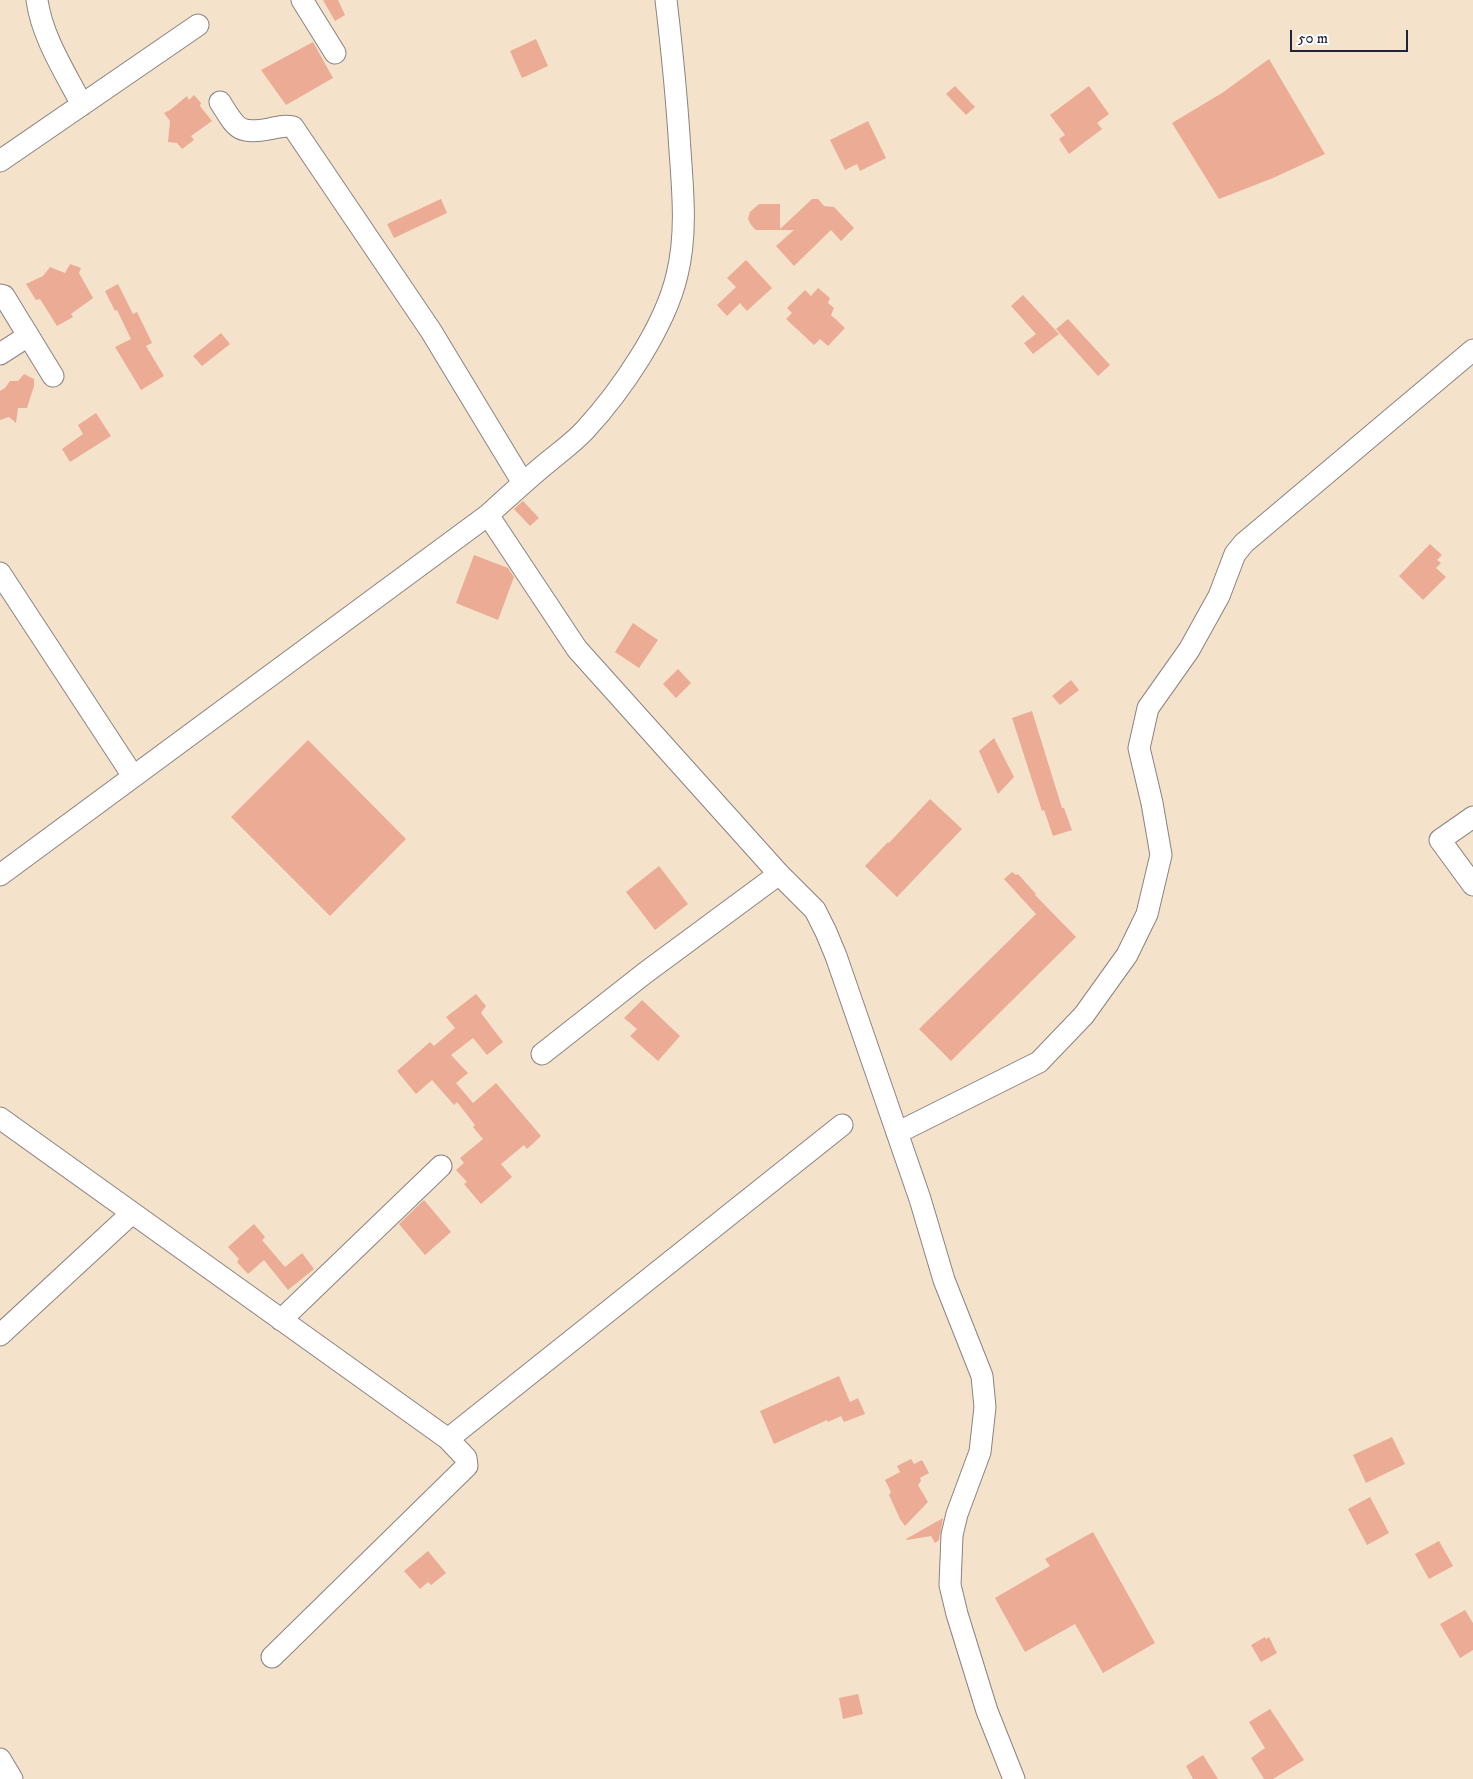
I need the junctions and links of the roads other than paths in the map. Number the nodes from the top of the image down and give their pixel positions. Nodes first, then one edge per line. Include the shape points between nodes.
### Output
1 (38, 0) edge
2 (302, 0) edge
3 (666, 0) edge
4 (198, 25) dead end
5 (335, 53) dead end
6 (220, 102) dead end
7 (82, 105) junction
8 (0, 161) edge
9 (0, 295) edge
10 (28, 336) junction
11 (1473, 350) edge
12 (0, 354) edge
13 (53, 376) dead end
14 (522, 483) junction
15 (488, 515) junction
16 (0, 572) edge
17 (134, 776) junction
18 (1473, 817) edge
19 (779, 874) junction
20 (0, 875) edge
21 (1473, 885) edge
22 (542, 1054) dead end
23 (0, 1118) edge
24 (842, 1125) dead end
25 (898, 1133) junction
26 (441, 1166) dead end
27 (132, 1213) junction
28 (281, 1320) junction
29 (0, 1335) edge
30 (448, 1439) junction
31 (272, 1657) dead end
32 (0, 1759) edge
33 (12, 1779) edge
34 (1014, 1779) edge

1 - 7 street via 39,14 48,36
2 - 5 street
3 - 14 street via 684,198 677,276 662,321 610,399 584,431
4 - 7 street
6 - 14 street via 232,122 251,133 285,125 293,128 431,330
7 - 8 street
9 - 10 street via 4,296
10 - 12 street
10 - 13 street
11 - 25 street via 1244,542 1235,554 1219,596 1194,642 1148,708 1139,748 1161,855 1147,914 1127,956 1084,1015 1039,1062
14 - 15 street
15 - 17 street
15 - 19 street via 577,649
16 - 17 street
17 - 20 street
18 - 21 street via 1440,840
19 - 22 street via 644,973
19 - 25 street via 815,910 826,932
23 - 27 street
24 - 30 street
25 - 34 street via 944,1280 982,1376 985,1407 980,1452 952,1535 950,1584 986,1710
26 - 28 street
27 - 28 street
27 - 29 street
28 - 30 street
30 - 31 street via 466,1458 466,1466
32 - 33 street

